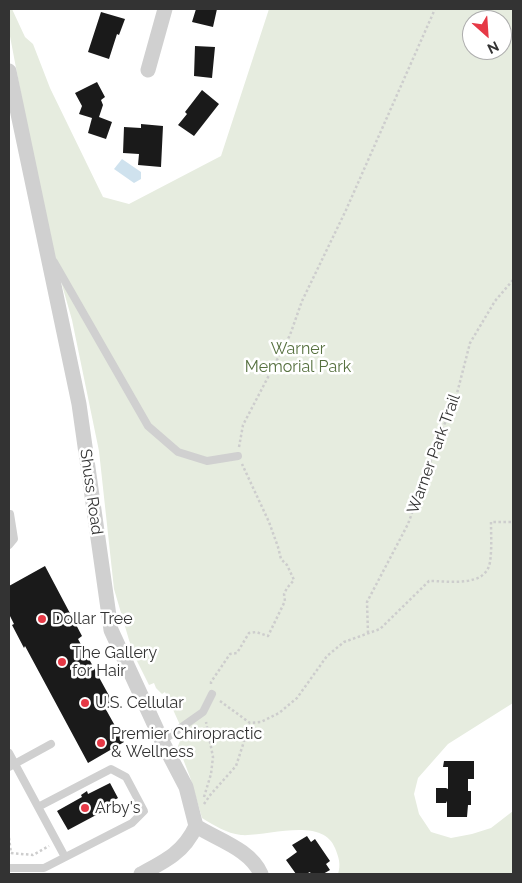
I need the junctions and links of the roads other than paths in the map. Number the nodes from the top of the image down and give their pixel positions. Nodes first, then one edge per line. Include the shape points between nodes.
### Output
1 (165, 9) edge
2 (148, 70) dead end
3 (9, 71) edge
4 (45, 247) junction
5 (238, 456) road end
6 (10, 514) dead end
7 (9, 545) edge
8 (212, 694) road end
9 (162, 741) junction
10 (51, 744) dead end
11 (9, 753) edge
12 (12, 766) edge
13 (38, 807) junction
14 (196, 826) junction
15 (65, 857) junction
16 (9, 868) edge
17 (141, 874) edge
18 (261, 874) edge

1 - 2 street
3 - 4 street, Shuss Road
4 - 5 lane via 148,426 178,452 207,461
4 - 9 street, Shuss Road via 79,404 111,630
6 - 7 lane via 14,539
8 - 9 lane via 203,712
9 - 14 street, Shuss Road via 186,787
10 - 12 lane
11 - 12 lane
12 - 13 lane
13 - 15 lane
13 - 15 lane via 111,769 126,777 144,811 132,822
14 - 17 street via 190,839 172,858
14 - 18 street via 236,848 257,865
15 - 16 lane via 44,868

